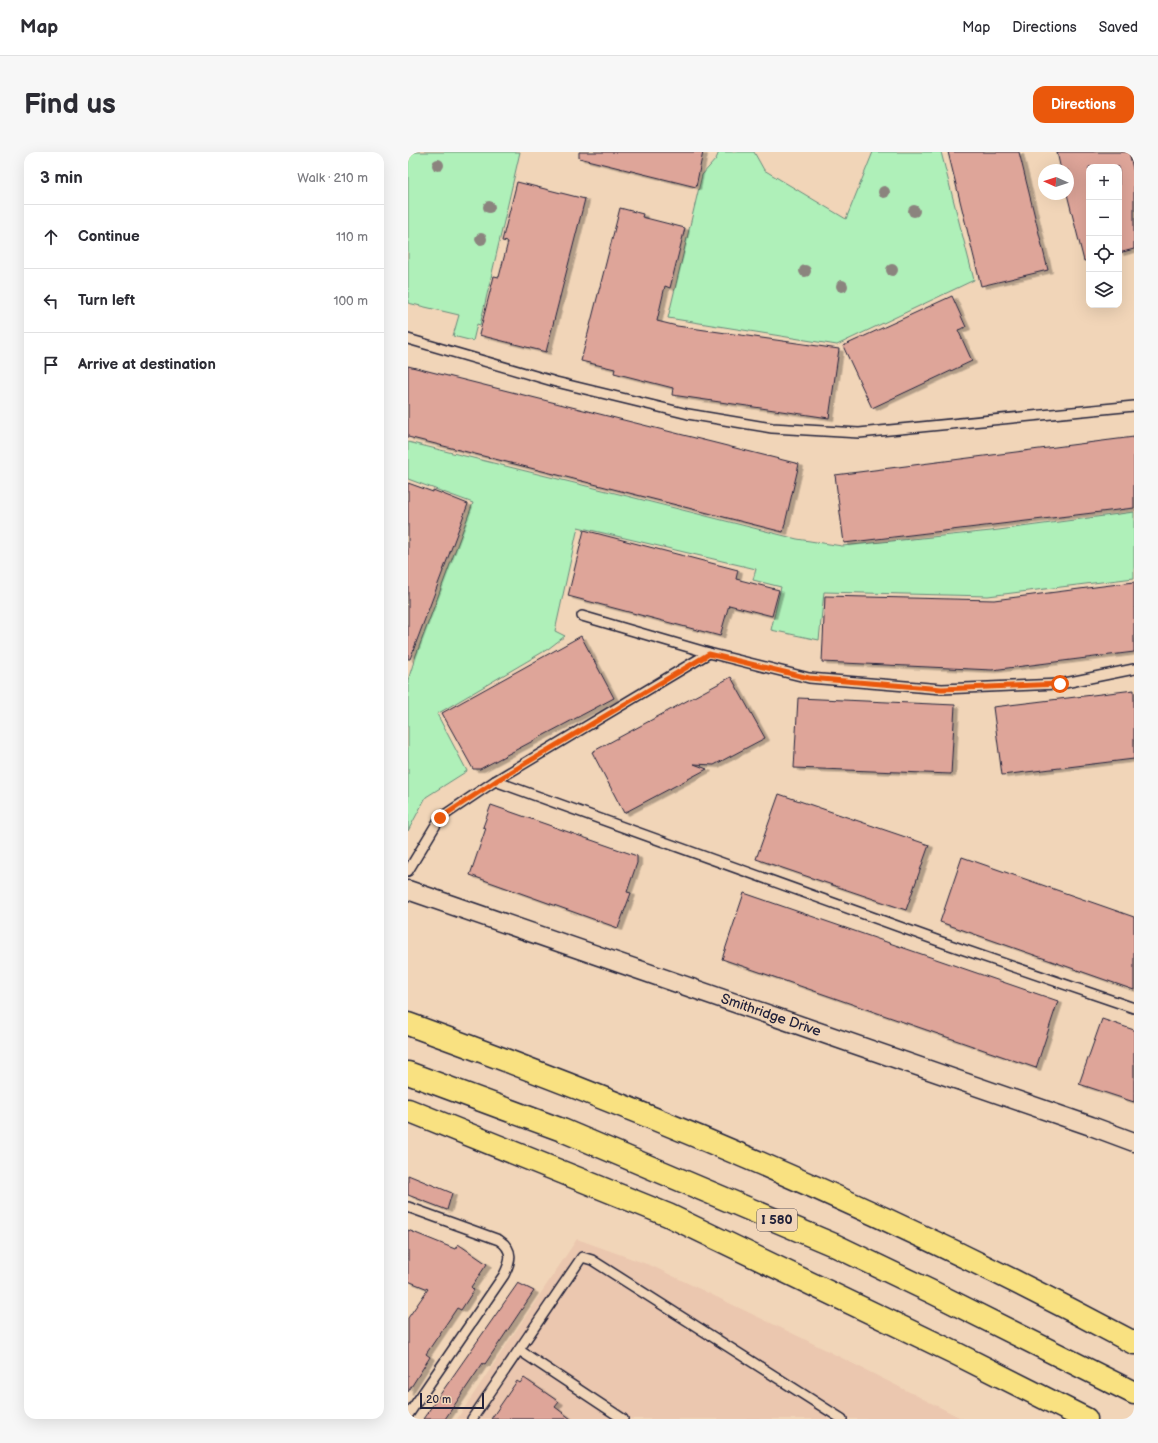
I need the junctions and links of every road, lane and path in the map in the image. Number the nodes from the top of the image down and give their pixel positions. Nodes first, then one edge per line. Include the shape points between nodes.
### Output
1 (408, 339) edge
2 (1134, 406) edge
3 (582, 616) dead end
4 (709, 654) junction
5 (1134, 668) edge
6 (496, 781) junction
7 (408, 871) edge
8 (408, 890) edge
9 (1134, 1008) edge
10 (408, 1024) edge
11 (408, 1073) edge
12 (408, 1110) edge
13 (1134, 1142) edge
14 (408, 1207) edge
15 (1134, 1343) edge
16 (519, 1350) junction
17 (953, 1352) junction
18 (1134, 1393) edge
19 (408, 1416) edge
20 (472, 1419) edge
21 (623, 1419) edge
22 (842, 1419) edge
23 (1067, 1419) edge
24 (1086, 1419) edge

1 - 2 lane via 549,380 688,414 772,428 859,433
3 - 4 lane
4 - 5 lane via 809,678 942,689 1060,684
4 - 6 lane
6 - 7 lane via 440,818
6 - 9 lane via 947,944
8 - 13 street, Smithridge Drive
10 - 15 highway via 604,1098 850,1202
11 - 18 highway, I 580 via 562,1130 834,1245
12 - 17 highway via 668,1215
14 - 19 lane via 499,1240 506,1245 510,1254 510,1264 504,1275
16 - 20 lane
16 - 21 lane
16 - 22 lane via 582,1257 592,1260
17 - 23 highway
17 - 24 highway

